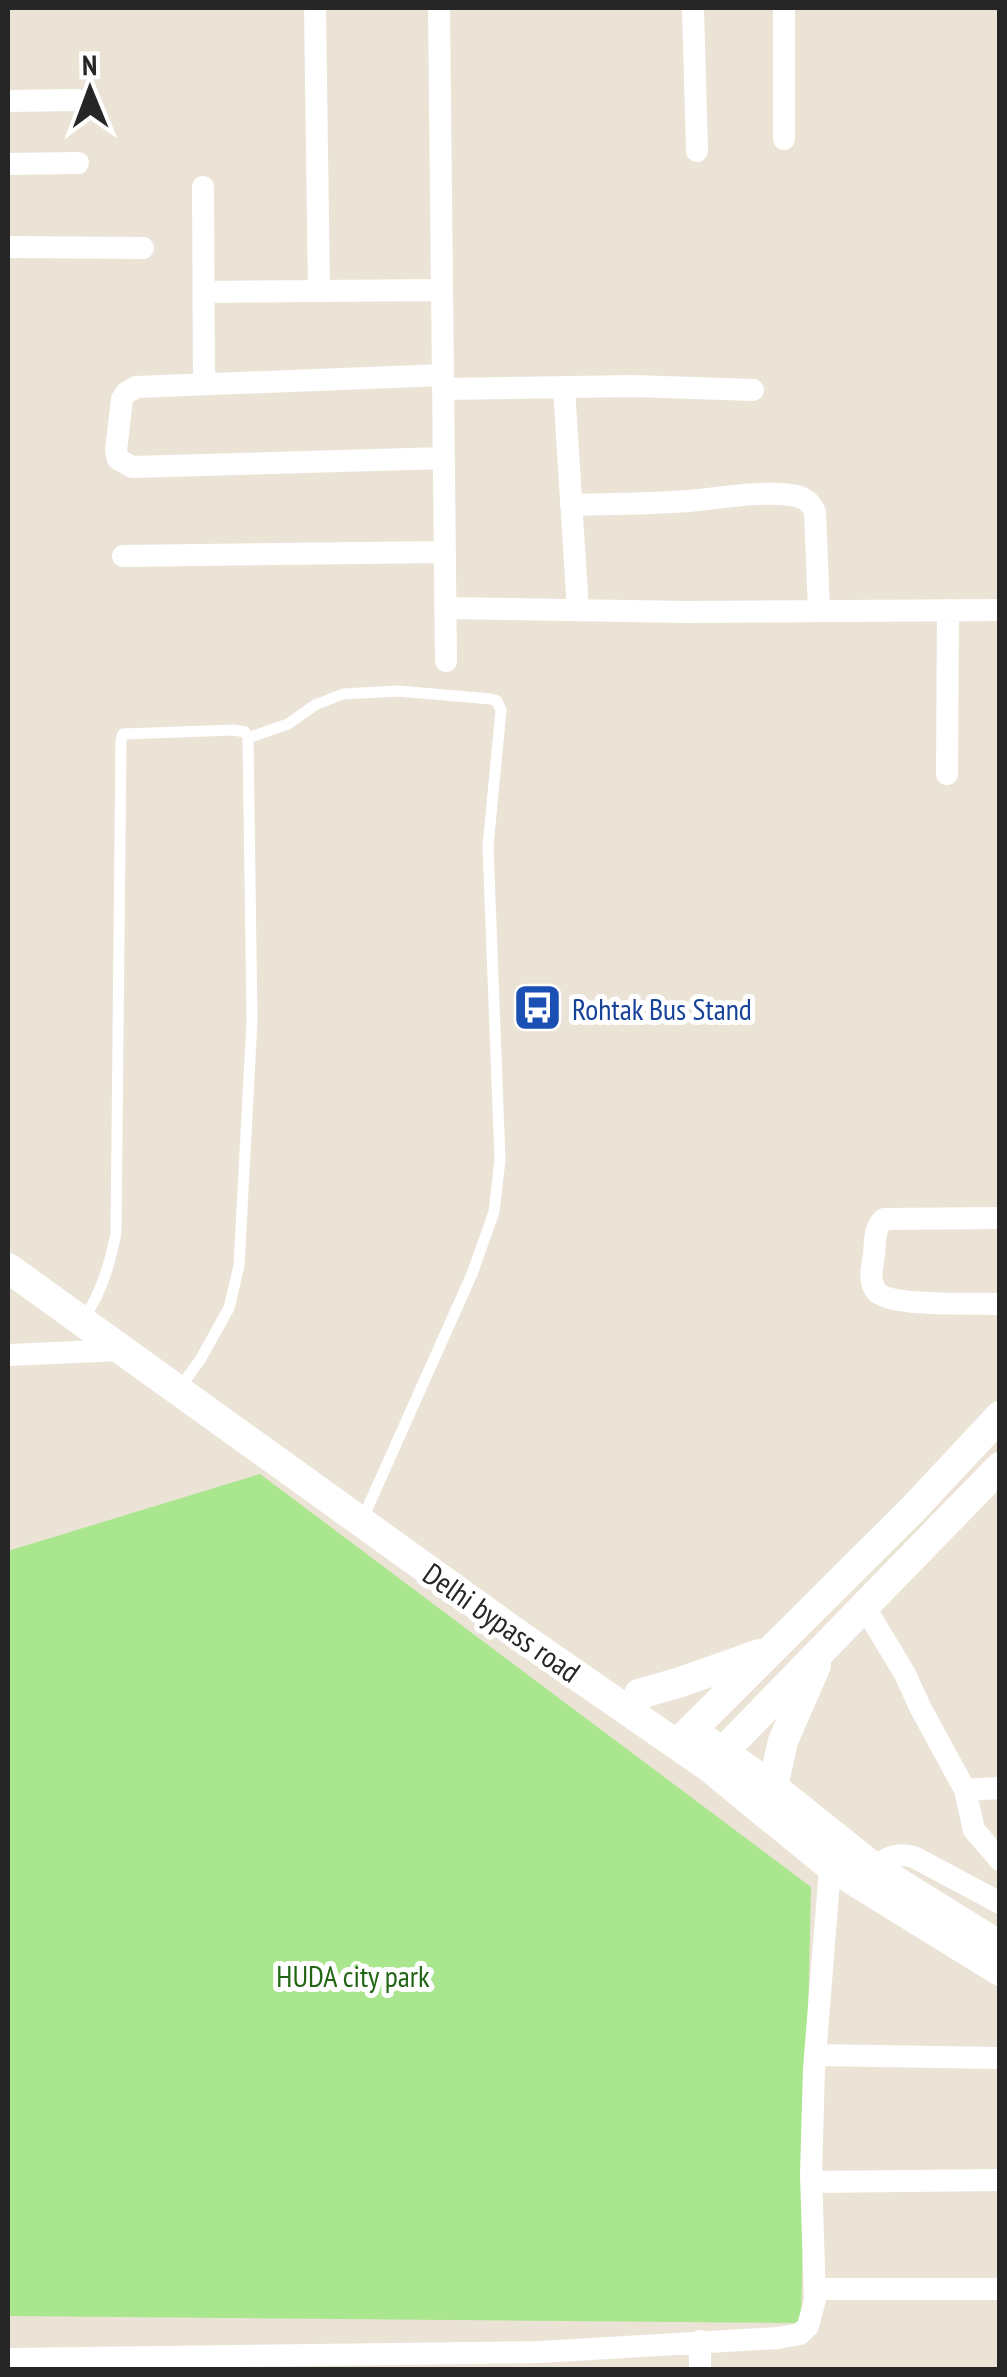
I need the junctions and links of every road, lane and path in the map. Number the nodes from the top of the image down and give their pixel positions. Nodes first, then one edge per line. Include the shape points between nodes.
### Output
1 (315, 8) edge
2 (439, 8) edge
3 (693, 8) edge
4 (784, 8) edge
5 (8, 100) edge
6 (77, 100) dead end
7 (784, 139) dead end
8 (697, 152) dead end
9 (78, 163) dead end
10 (8, 164) edge
11 (203, 187) dead end
12 (8, 248) edge
13 (143, 248) dead end
14 (442, 290) junction
15 (319, 291) junction
16 (204, 292) junction
17 (443, 382) junction
18 (204, 384) junction
19 (564, 388) junction
20 (753, 390) dead end
21 (444, 458) junction
22 (571, 505) junction
23 (444, 552) junction
24 (123, 556) dead end
25 (445, 608) junction
26 (578, 610) junction
27 (948, 610) junction
28 (1000, 610) edge
29 (819, 611) junction
30 (446, 661) dead end
31 (248, 738) junction
32 (947, 774) dead end
33 (1000, 1218) edge
34 (8, 1245) edge
35 (8, 1268) edge
36 (1000, 1304) edge
37 (87, 1314) junction
38 (122, 1350) junction
39 (8, 1355) edge
40 (184, 1383) junction
41 (1000, 1416) edge
42 (1000, 1467) edge
43 (366, 1512) junction
44 (864, 1606) junction
45 (823, 1649) junction
46 (771, 1650) junction
47 (639, 1694) junction
48 (684, 1737) junction
49 (716, 1760) junction
50 (773, 1787) junction
51 (1000, 1788) edge
52 (965, 1790) junction
53 (831, 1851) junction
54 (1000, 1860) edge
55 (872, 1867) junction
56 (1000, 1904) edge
57 (996, 1938) edge
58 (1000, 1971) edge
59 (815, 2055) junction
60 (1000, 2058) edge
61 (1000, 2180) edge
62 (812, 2182) junction
63 (1000, 2288) edge
64 (815, 2290) junction
65 (700, 2341) junction
66 (8, 2359) edge
67 (541, 2361) edge
68 (368, 2362) edge
69 (82, 2363) edge
70 (700, 2370) edge

1 - 15 street
2 - 14 street
3 - 8 street
4 - 7 street
5 - 6 street
9 - 10 street
11 - 16 street
12 - 13 street
14 - 15 street
14 - 17 street
15 - 16 street
16 - 18 street
17 - 18 street
17 - 19 street
17 - 21 street
18 - 21 street via 126,392 118,459 132,467
19 - 20 street
19 - 22 street
21 - 23 street
22 - 26 street
22 - 29 street via 804,498 815,512
23 - 24 street
23 - 25 street
25 - 26 street
25 - 30 street
26 - 29 street
27 - 28 street
27 - 29 street
27 - 32 street
31 - 37 lane via 234,730 123,734 121,740 116,1233
31 - 40 lane via 252,1022 239,1266 229,1308
31 - 43 lane via 343,694 491,699 500,710 488,846 500,1160 494,1212
33 - 36 street via 884,1219 876,1228 871,1278 879,1295 900,1302
34 - 37 main road, Delhi bypass road
35 - 37 main road, Delhi bypass road
37 - 38 main road, Delhi bypass road
37 - 40 main road, Delhi bypass road
38 - 39 street
38 - 40 main road, Delhi bypass road
40 - 43 main road, Delhi bypass road
41 - 46 main road
42 - 44 main road
43 - 47 main road, Delhi bypass road
43 - 48 main road, Delhi bypass road
44 - 45 main road
44 - 52 street
45 - 49 main road
45 - 50 main road via 783,1741
46 - 47 main road
46 - 48 main road
47 - 48 main road, Delhi bypass road
48 - 49 main road, Delhi bypass road
49 - 50 main road, Delhi bypass road
49 - 53 main road, Delhi bypass road
50 - 53 main road, Delhi bypass road
51 - 52 street
52 - 54 street via 974,1830
53 - 55 main road, Delhi bypass road
53 - 58 main road, Delhi bypass road
53 - 59 street
55 - 56 street via 904,1854
55 - 57 main road, Delhi bypass road
59 - 60 street
59 - 62 street
61 - 62 street
62 - 64 street
63 - 64 street
64 - 65 street via 811,2318 800,2334
65 - 67 street
65 - 70 street
66 - 69 street
67 - 68 street
68 - 69 street

